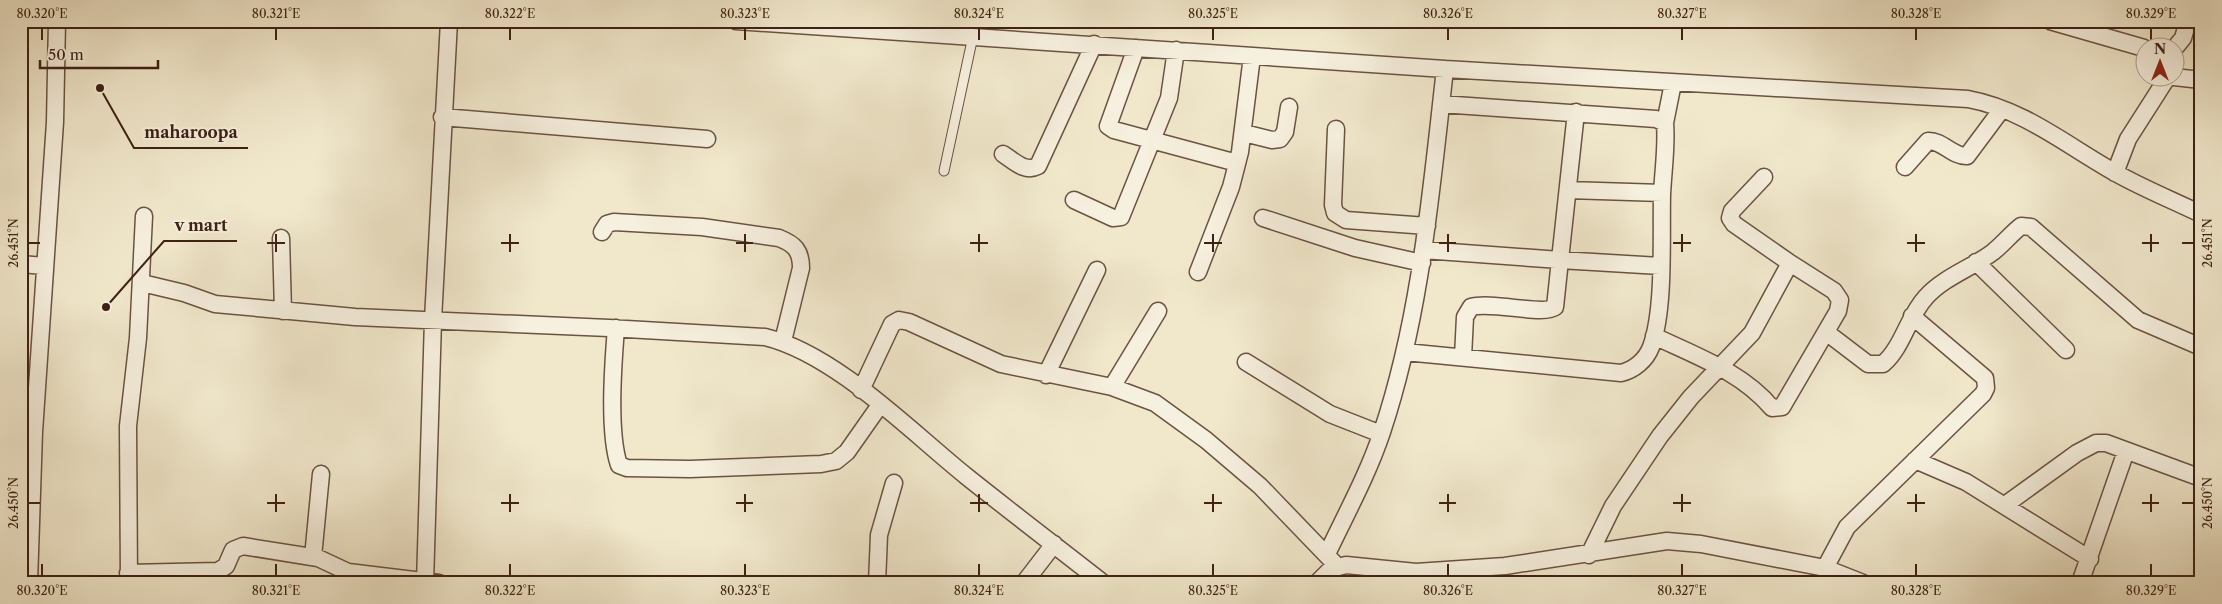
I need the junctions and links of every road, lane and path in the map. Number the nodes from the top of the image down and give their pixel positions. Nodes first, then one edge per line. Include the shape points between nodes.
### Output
1 (57, 21) edge
2 (448, 21) edge
3 (736, 21) edge
4 (2050, 21) edge
5 (2188, 21) edge
6 (973, 36) junction
7 (2183, 38) edge
8 (1094, 44) junction
9 (2134, 45) edge
10 (1136, 48) junction
11 (1176, 50) junction
12 (1252, 56) junction
13 (1446, 69) junction
14 (2184, 78) edge
15 (2201, 80) edge
16 (1672, 84) junction
17 (2161, 88) edge
18 (1442, 104) junction
19 (1289, 107) dead end
20 (2002, 109) junction
21 (1576, 112) junction
22 (442, 117) junction
23 (1665, 123) junction
24 (1336, 129) dead end
25 (1244, 133) junction
26 (707, 140) dead end
27 (1152, 140) junction
28 (1003, 154) dead end
29 (1237, 163) junction
30 (1906, 167) dead end
31 (944, 171) dead end
32 (2115, 173) junction
33 (1764, 177) dead end
34 (1568, 190) junction
35 (1662, 193) junction
36 (1074, 200) dead end
37 (2201, 214) edge
38 (144, 216) dead end
39 (1263, 218) dead end
40 (1427, 226) junction
41 (602, 232) dead end
42 (281, 238) dead end
43 (1422, 257) junction
44 (1560, 260) junction
45 (1976, 262) junction
46 (1790, 263) junction
47 (21, 264) edge
48 (44, 266) junction
49 (1660, 266) junction
50 (1097, 270) dead end
51 (1198, 272) dead end
52 (142, 283) junction
53 (283, 311) junction
54 (1158, 311) dead end
55 (1912, 316) junction
56 (433, 320) junction
57 (616, 328) junction
58 (1826, 332) junction
59 (1654, 336) junction
60 (783, 342) junction
61 (2201, 346) edge
62 (2066, 350) dead end
63 (1405, 352) junction
64 (1463, 357) junction
65 (1246, 362) dead end
66 (1721, 367) junction
67 (1046, 374) junction
68 (1112, 387) junction
69 (861, 390) junction
70 (880, 405) junction
71 (28, 432) edge
72 (1382, 434) junction
73 (2126, 451) junction
74 (1915, 460) junction
75 (321, 474) dead end
76 (2201, 478) edge
77 (894, 483) dead end
78 (2005, 506) junction
79 (1054, 544) junction
80 (1327, 554) junction
81 (1589, 555) junction
82 (313, 557) junction
83 (2090, 559) junction
84 (1338, 567) junction
85 (1825, 568) junction
86 (128, 578) edge
87 (1414, 578) edge
88 (430, 582) edge
89 (29, 583) edge
90 (877, 583) edge
91 (1024, 583) edge
92 (1103, 583) edge
93 (1317, 583) edge
94 (1863, 583) edge
95 (2080, 583) edge

1 - 48 street via 55,122
2 - 22 street
3 - 6 street
4 - 9 street
5 - 7 street
6 - 8 street
6 - 31 lane
8 - 10 street
8 - 28 street via 1038,166 1022,167
10 - 11 street
10 - 27 street via 1108,126
11 - 12 street
11 - 27 street via 1173,86
12 - 13 street
12 - 25 street
13 - 16 street
13 - 18 street
14 - 15 street
16 - 20 street via 1949,97 1982,101
16 - 23 street
17 - 32 street via 2128,139
18 - 21 street
18 - 40 street
19 - 25 street via 1285,132 1280,139
20 - 30 street via 1967,156 1928,141
20 - 32 street via 2025,117
21 - 23 street via 1656,119
21 - 34 street
22 - 26 street
22 - 56 street
23 - 35 street
24 - 40 street via 1335,213 1346,220
25 - 29 street
27 - 29 street
27 - 36 street via 1121,217 1113,218
29 - 51 street
32 - 37 street
33 - 46 street via 1732,211 1730,218
34 - 35 street
34 - 44 street
35 - 49 street
38 - 52 street
39 - 43 street via 1355,248
40 - 43 street
41 - 60 street via 607,224 614,222 702,227 778,238 790,243 801,256 801,268
42 - 53 street
43 - 44 street
43 - 63 street
44 - 49 street
44 - 64 street via 1555,307 1543,310 1488,304 1471,307 1465,317
45 - 55 street via 1934,288
45 - 61 street via 1992,253 2020,226 2031,227 2138,320
45 - 62 street
46 - 58 street via 1839,296 1840,307
46 - 66 street via 1752,333
47 - 48 street
48 - 71 street
49 - 59 street
50 - 67 street
52 - 53 street via 215,304
52 - 86 street via 128,426
53 - 56 street
54 - 68 street
55 - 58 street via 1883,364 1868,364
55 - 74 street via 1985,378 1986,384 1982,394
56 - 57 street
56 - 88 street
57 - 60 street via 765,337
57 - 70 street via 614,443 619,465 627,468 708,469 836,461 847,452
58 - 66 street via 1782,407 1777,409 1772,408 1747,383
59 - 64 street via 1644,358 1630,371 1621,373
59 - 66 street
60 - 69 street via 811,354
63 - 64 street
63 - 72 street
65 - 72 street via 1330,414
66 - 81 street via 1660,436 1613,506
67 - 68 street
67 - 69 street via 1001,364 899,320 892,324
68 - 80 street via 1155,403 1206,440 1260,486
69 - 70 street
70 - 79 street
71 - 89 street
72 - 80 street
73 - 76 street
73 - 78 street via 2106,443 2096,443 2077,453
73 - 83 street
74 - 78 street via 1966,482
74 - 85 street via 1847,527
75 - 82 street
77 - 90 street via 879,535
78 - 83 street
79 - 91 street
79 - 92 street
80 - 84 street
81 - 85 street via 1667,541 1701,544
81 - 87 street
82 - 86 street via 240,547 233,550 226,566 218,571
82 - 88 street via 348,572
83 - 95 street
84 - 87 street via 1357,565
84 - 93 street via 1322,575
85 - 94 street

